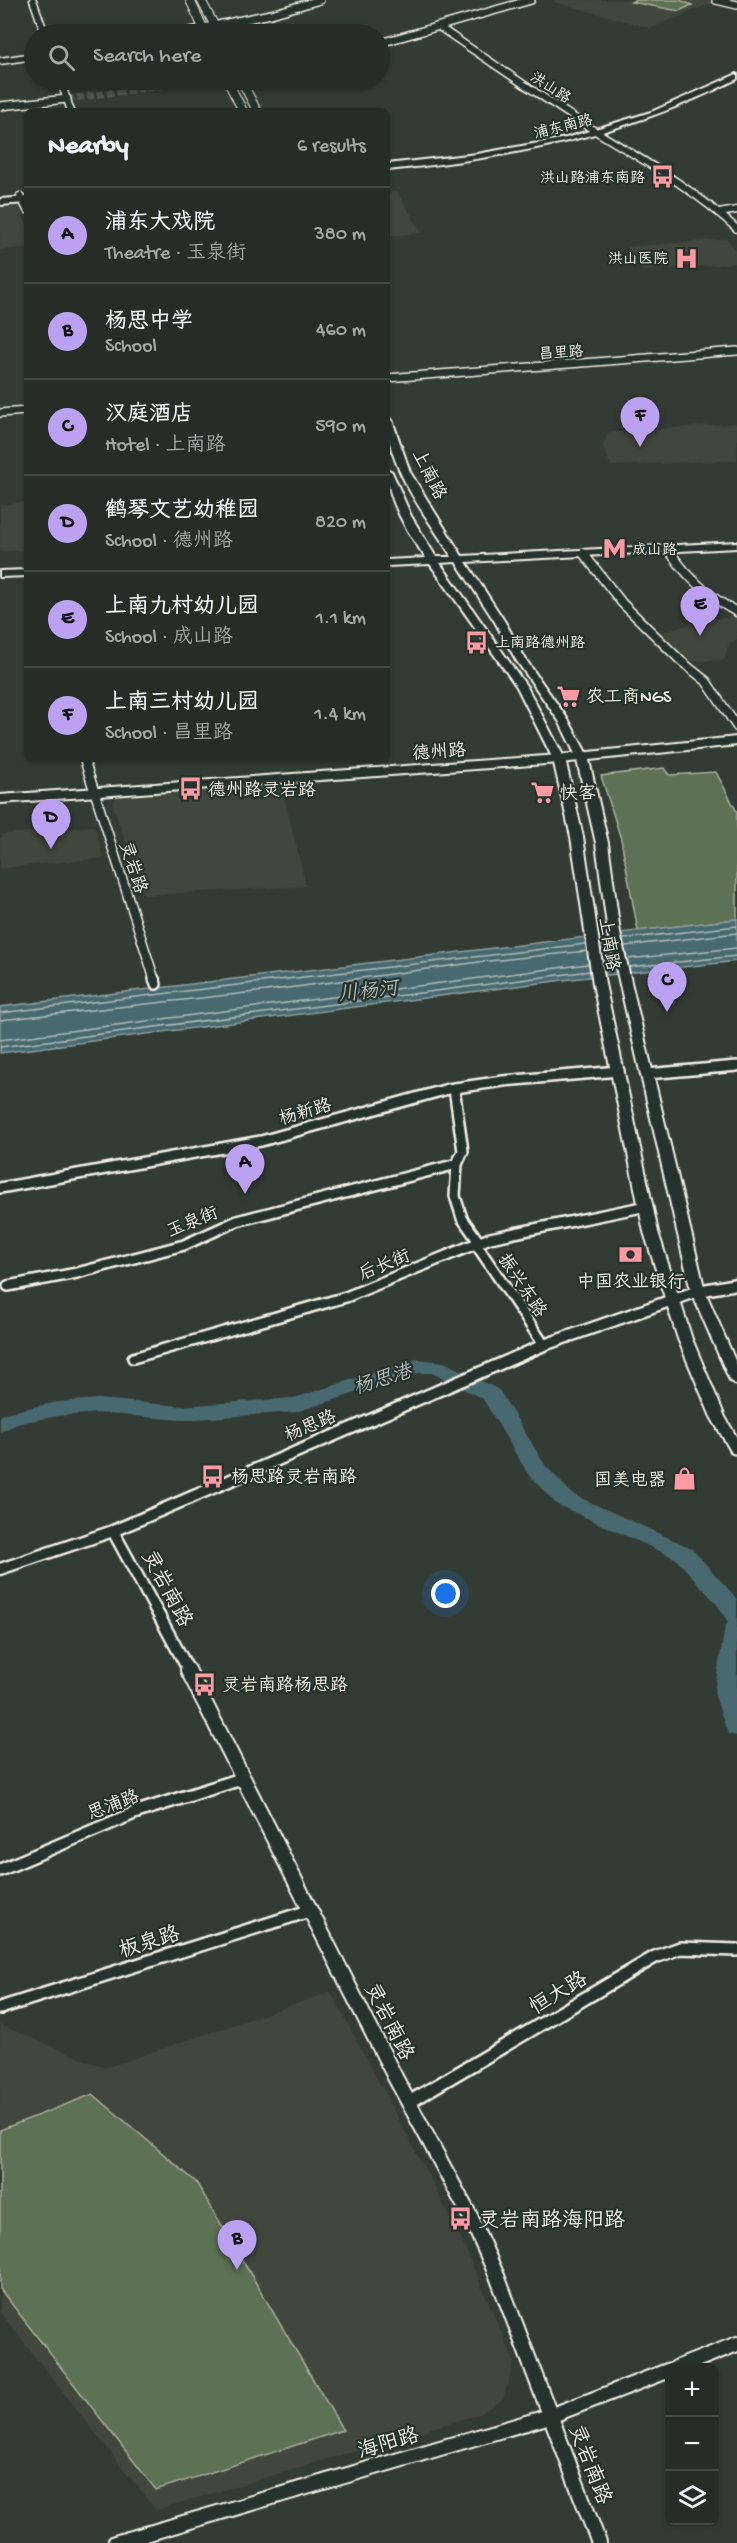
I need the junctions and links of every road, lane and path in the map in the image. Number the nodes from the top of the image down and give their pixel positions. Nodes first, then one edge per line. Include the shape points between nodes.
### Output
1 (33, 0) edge
2 (190, 0) edge
3 (201, 0) edge
4 (320, 0) edge
5 (531, 0) edge
6 (716, 0) edge
7 (737, 5) edge
8 (41, 24) edge
9 (201, 24) edge
10 (213, 24) edge
11 (224, 24) edge
12 (439, 27) junction
13 (390, 39) edge
14 (24, 57) edge
15 (0, 60) edge
16 (737, 76) edge
17 (737, 83) edge
18 (64, 90) edge
19 (232, 90) edge
20 (246, 90) edge
21 (67, 99) junction
22 (0, 106) edge
23 (70, 108) edge
24 (241, 108) edge
25 (255, 108) edge
26 (601, 134) junction
27 (390, 167) edge
28 (390, 174) edge
29 (0, 197) edge
30 (24, 198) edge
31 (0, 202) edge
32 (737, 210) edge
33 (719, 213) junction
34 (737, 229) edge
35 (737, 351) edge
36 (390, 378) edge
37 (24, 411) edge
38 (0, 413) edge
39 (390, 429) edge
40 (390, 479) edge
41 (737, 537) edge
42 (737, 545) edge
43 (668, 549) junction
44 (583, 553) junction
45 (390, 556) edge
46 (458, 556) junction
47 (431, 557) junction
48 (390, 563) edge
49 (24, 573) edge
50 (0, 574) edge
51 (24, 580) edge
52 (0, 581) edge
53 (737, 612) edge
54 (737, 728) edge
55 (737, 741) edge
56 (582, 756) junction
57 (559, 759) junction
58 (85, 762) edge
59 (94, 792) junction
60 (0, 799) edge
61 (156, 984) dead end
62 (737, 1066) edge
63 (619, 1071) junction
64 (648, 1074) junction
65 (454, 1088) junction
66 (457, 1164) junction
67 (0, 1188) edge
68 (647, 1206) junction
69 (478, 1243) junction
70 (737, 1284) edge
71 (8, 1286) dead end
72 (698, 1291) junction
73 (671, 1299) junction
74 (544, 1345) junction
75 (133, 1358) dead end
76 (737, 1381) edge
77 (737, 1450) edge
78 (113, 1531) junction
79 (0, 1569) edge
80 (242, 1779) junction
81 (0, 1870) edge
82 (309, 1911) junction
83 (737, 1950) edge
84 (0, 2008) edge
85 (408, 2102) junction
86 (737, 2344) edge
87 (687, 2363) edge
88 (665, 2372) edge
89 (550, 2416) junction
90 (115, 2543) edge
91 (600, 2543) edge

1 - 8 street
2 - 9 main road
3 - 10 main road
4 - 11 street
5 - 12 street
6 - 7 street
12 - 13 street
12 - 26 street, 洪山路
14 - 15 street
16 - 26 main road, 浦东南路 via 689,100
17 - 26 main road, 浦东南路 via 666,116
18 - 21 street
19 - 24 main road
20 - 25 main road
21 - 22 street
21 - 23 street
26 - 27 main road, 浦东南路 via 496,155
26 - 28 main road, 浦东南路 via 536,152
26 - 33 street, 洪山路 via 643,158
29 - 30 main road
30 - 31 main road
32 - 33 street
33 - 34 street, 洪山路
35 - 36 street, 昌里路
37 - 38 street
39 - 46 main road, 上南路 via 405,472
40 - 47 main road, 上南路 via 406,516
41 - 46 main road
42 - 43 main road
43 - 44 main road
43 - 53 street via 692,580
44 - 46 main road
44 - 54 street via 622,603 706,681
45 - 47 main road
46 - 47 main road
46 - 56 main road, 上南路 via 521,660 564,721
47 - 48 main road
47 - 57 main road, 上南路 via 522,687
49 - 50 main road
51 - 52 main road
55 - 56 street, 德州路
56 - 57 street, 德州路
56 - 64 main road, 上南路 via 602,843 614,933
57 - 59 street, 德州路
57 - 63 main road, 上南路 via 577,837 598,984
58 - 59 street, 灵岩路
59 - 60 street, 德州路
59 - 61 street, 灵岩路
62 - 64 street
63 - 65 street, 杨新路
63 - 68 main road, 上南路
64 - 72 main road, 上南路
65 - 66 street, 振兴东路 via 463,1151
65 - 67 street, 杨新路 via 240,1145
66 - 69 street, 振兴东路 via 457,1207
66 - 71 street, 玉泉街 via 237,1221 184,1245
68 - 69 street, 后长街
68 - 73 main road, 上南路
69 - 74 street, 振兴东路
69 - 75 street, 后长街 via 346,1297
70 - 72 street, 杨思路
72 - 73 street, 杨思路
72 - 76 main road, 上南路
73 - 74 street, 杨思路
73 - 77 main road, 上南路 via 718,1417
74 - 78 street, 杨思路
78 - 79 street, 杨思路
78 - 80 street, 灵岩南路
80 - 81 street, 思浦路 via 137,1812
80 - 82 street, 灵岩南路
82 - 84 street, 板泉路
82 - 85 street, 灵岩南路
83 - 85 street, 恒大路 via 680,1948 655,1957
85 - 89 street, 灵岩南路 via 471,2218
86 - 87 street
88 - 89 street, 海阳路
89 - 90 street, 海阳路
89 - 91 street, 灵岩南路

